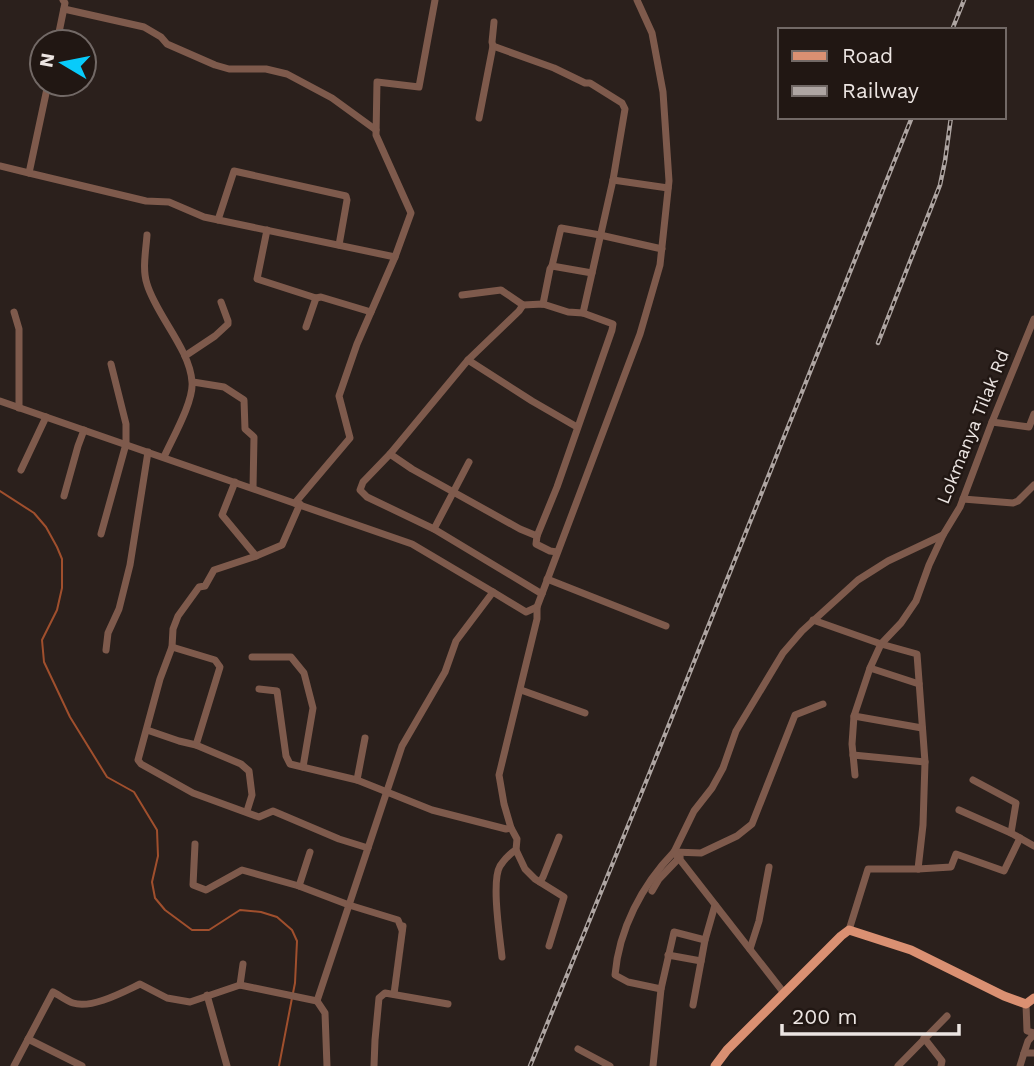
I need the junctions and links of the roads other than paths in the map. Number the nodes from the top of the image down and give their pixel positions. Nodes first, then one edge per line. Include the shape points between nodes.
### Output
1 (63, 0) edge
2 (435, 0) edge
3 (636, 0) edge
4 (64, 9) junction
5 (494, 22) dead end
6 (60, 28) edge
7 (493, 46) junction
8 (45, 98) edge
9 (479, 118) dead end
10 (376, 130) junction
11 (0, 166) edge
12 (29, 173) junction
13 (612, 180) junction
14 (668, 188) junction
15 (218, 220) junction
16 (267, 230) junction
17 (148, 235) dead end
18 (600, 235) junction
19 (339, 245) junction
20 (662, 249) junction
21 (395, 257) junction
22 (552, 266) junction
23 (592, 273) junction
24 (462, 296) dead end
25 (316, 298) junction
26 (221, 303) dead end
27 (543, 304) junction
28 (523, 305) junction
29 (14, 312) dead end
30 (371, 312) junction
31 (583, 313) junction
32 (1034, 319) edge
33 (306, 327) dead end
34 (1030, 338) edge
35 (185, 356) junction
36 (468, 360) junction
37 (111, 364) dead end
38 (192, 382) junction
39 (0, 401) edge
40 (19, 408) junction
41 (1034, 414) edge
42 (46, 417) junction
43 (992, 422) junction
44 (578, 427) junction
45 (84, 430) junction
46 (126, 444) junction
47 (148, 452) junction
48 (390, 454) junction
49 (164, 457) junction
50 (469, 463) dead end
51 (21, 470) dead end
52 (235, 482) junction
53 (1034, 485) edge
54 (253, 488) junction
55 (454, 491) junction
56 (64, 496) dead end
57 (963, 499) junction
58 (297, 504) junction
59 (435, 529) junction
60 (101, 534) dead end
61 (943, 535) junction
62 (537, 536) junction
63 (557, 552) junction
64 (256, 555) junction
65 (547, 579) junction
66 (493, 592) junction
67 (542, 594) junction
68 (537, 607) junction
69 (813, 620) junction
70 (666, 626) dead end
71 (881, 644) junction
72 (172, 647) junction
73 (106, 650) dead end
74 (253, 657) dead end
75 (870, 668) junction
76 (919, 684) junction
77 (259, 688) dead end
78 (521, 690) junction
79 (823, 704) dead end
80 (585, 713) dead end
81 (854, 716) junction
82 (922, 729) junction
83 (147, 730) junction
84 (365, 738) dead end
85 (196, 745) junction
86 (853, 755) junction
87 (925, 762) junction
88 (303, 767) junction
89 (855, 775) dead end
90 (357, 780) junction
91 (973, 780) dead end
92 (387, 790) junction
93 (959, 810) dead end
94 (247, 811) junction
95 (511, 828) junction
96 (1011, 833) junction
97 (559, 837) dead end
98 (1020, 838) junction
99 (194, 844) dead end
100 (1034, 846) edge
101 (368, 848) junction
102 (516, 850) junction
103 (310, 852) dead end
104 (677, 855) junction
105 (769, 867) dead end
106 (918, 869) junction
107 (540, 882) junction
108 (299, 886) junction
109 (652, 891) dead end
110 (349, 905) junction
111 (715, 905) junction
112 (845, 933) junction
113 (705, 940) junction
114 (549, 946) dead end
115 (750, 949) junction
116 (668, 955) junction
117 (502, 957) dead end
118 (701, 961) junction
119 (243, 964) dead end
120 (240, 985) junction
121 (661, 989) junction
122 (784, 993) junction
123 (207, 995) junction
124 (394, 995) junction
125 (317, 1001) junction
126 (1030, 1001) edge
127 (448, 1004) dead end
128 (693, 1005) dead end
129 (947, 1016) dead end
130 (1034, 1034) edge
131 (924, 1038) junction
132 (28, 1039) junction
133 (578, 1049) dead end
134 (1024, 1053) junction
135 (1034, 1053) edge
136 (14, 1066) edge
137 (82, 1066) edge
138 (227, 1066) edge
139 (327, 1066) edge
140 (374, 1066) edge
141 (610, 1066) edge
142 (653, 1066) edge
143 (715, 1066) edge
144 (898, 1066) edge
145 (941, 1066) edge
146 (1020, 1066) edge

1 - 4 street
2 - 10 street via 419,87 377,82
3 - 14 street via 652,33 663,92
4 - 6 street
4 - 10 street via 144,27 167,44 215,65 287,75 332,98
5 - 7 street
7 - 9 street
7 - 13 street via 590,83 622,103 625,109
8 - 12 street
10 - 21 street via 411,212
11 - 12 street
12 - 15 street via 146,201 169,202
13 - 14 street
13 - 18 street
14 - 20 street
15 - 16 street
15 - 19 street via 234,171 346,196
16 - 19 street
16 - 25 street via 257,279
17 - 35 street via 146,283
18 - 20 street
18 - 22 street via 561,228
18 - 23 street
19 - 21 street
20 - 63 street via 640,334
21 - 30 street
22 - 23 street
22 - 27 street
23 - 31 street
24 - 28 street via 501,290
25 - 30 street
25 - 33 street
26 - 35 street via 228,324
27 - 28 street
27 - 31 street
28 - 36 street
29 - 40 street via 19,329
30 - 58 street via 339,396 350,438
31 - 44 street via 613,324
32 - 34 street, Lokmanya Tilak Rd
34 - 43 street, Lokmanya Tilak Rd
35 - 38 street
36 - 44 street
36 - 48 street
37 - 46 street via 126,424
38 - 49 street via 190,400
38 - 54 street via 224,387 244,400 245,429 254,437
39 - 40 street
40 - 42 street
41 - 43 street via 1029,427
42 - 45 street
42 - 51 street
43 - 57 street, Lokmanya Tilak Rd
44 - 62 street
45 - 46 street
45 - 56 street
46 - 47 street
46 - 60 street
47 - 49 street
47 - 73 street via 130,565
48 - 55 street
48 - 59 street via 360,490
49 - 52 street
50 - 55 street
52 - 54 street
52 - 64 street via 222,515
53 - 57 street via 1013,503
54 - 58 street
55 - 59 street
55 - 62 street
57 - 61 street, Lokmanya Tilak Rd
58 - 64 street via 282,545
58 - 66 street via 412,544
59 - 67 street
61 - 69 street via 858,580
61 - 71 street, Lokmanya Tilak Rd via 916,601
62 - 63 street via 536,544
63 - 65 street
64 - 72 street via 214,570 178,616
65 - 67 street
65 - 70 street
66 - 68 street via 526,612
66 - 92 street via 456,641 445,672 402,746
67 - 68 street
68 - 78 street
69 - 71 street
69 - 104 street via 783,653 736,731 723,768 694,811
71 - 75 street, Lokmanya Tilak Rd
71 - 76 street via 916,654
72 - 83 street
72 - 85 street via 215,660 219,667
74 - 88 street via 291,657 303,673 313,708
75 - 76 street
75 - 81 street, Lokmanya Tilak Rd
76 - 82 street
77 - 88 street via 277,691 286,755 290,764
78 - 80 street
78 - 95 street via 499,775
79 - 104 street via 795,715 752,824 701,853
81 - 82 street
81 - 86 street, Lokmanya Tilak Rd
82 - 87 street
83 - 85 street
83 - 94 street via 138,760 141,764 193,793
84 - 90 street
85 - 94 street via 249,771 252,794
86 - 87 street
86 - 89 street, Lokmanya Tilak Rd
87 - 106 street
88 - 90 street
90 - 92 street
91 - 96 street via 1016,803
92 - 95 street via 432,810
92 - 101 street
93 - 96 street
94 - 101 street via 259,817 273,811
95 - 102 street
96 - 98 street
97 - 107 street
98 - 100 street
98 - 106 street via 1004,871 956,854 951,867
99 - 108 street via 193,885 206,890 242,870
101 - 110 street
102 - 107 street via 525,869
102 - 117 street via 500,865 497,875
103 - 108 street
104 - 109 street
104 - 111 street
104 - 121 street via 663,863 640,896 627,925 615,975
105 - 115 street
106 - 112 street via 868,869
107 - 114 street via 564,897
108 - 110 street
110 - 124 street via 398,920 403,927
110 - 125 street
111 - 113 street
111 - 115 street
112 - 122 main road
112 - 126 main road via 911,950 1004,996
113 - 116 street via 674,932
113 - 118 street
115 - 122 street
116 - 118 street
116 - 121 street
118 - 128 street
119 - 120 street
120 - 123 street
120 - 125 street
121 - 142 street
122 - 143 main road
123 - 132 street via 190,1002 167,998 140,984 116,996 75,1004 53,992
123 - 138 street
124 - 127 street
124 - 140 street via 385,993 379,998
125 - 139 street via 325,1013
126 - 130 street via 1027,1031
129 - 131 street
130 - 134 street
131 - 144 street
131 - 145 street
132 - 136 street
132 - 137 street
133 - 141 street
134 - 135 street
134 - 146 street

